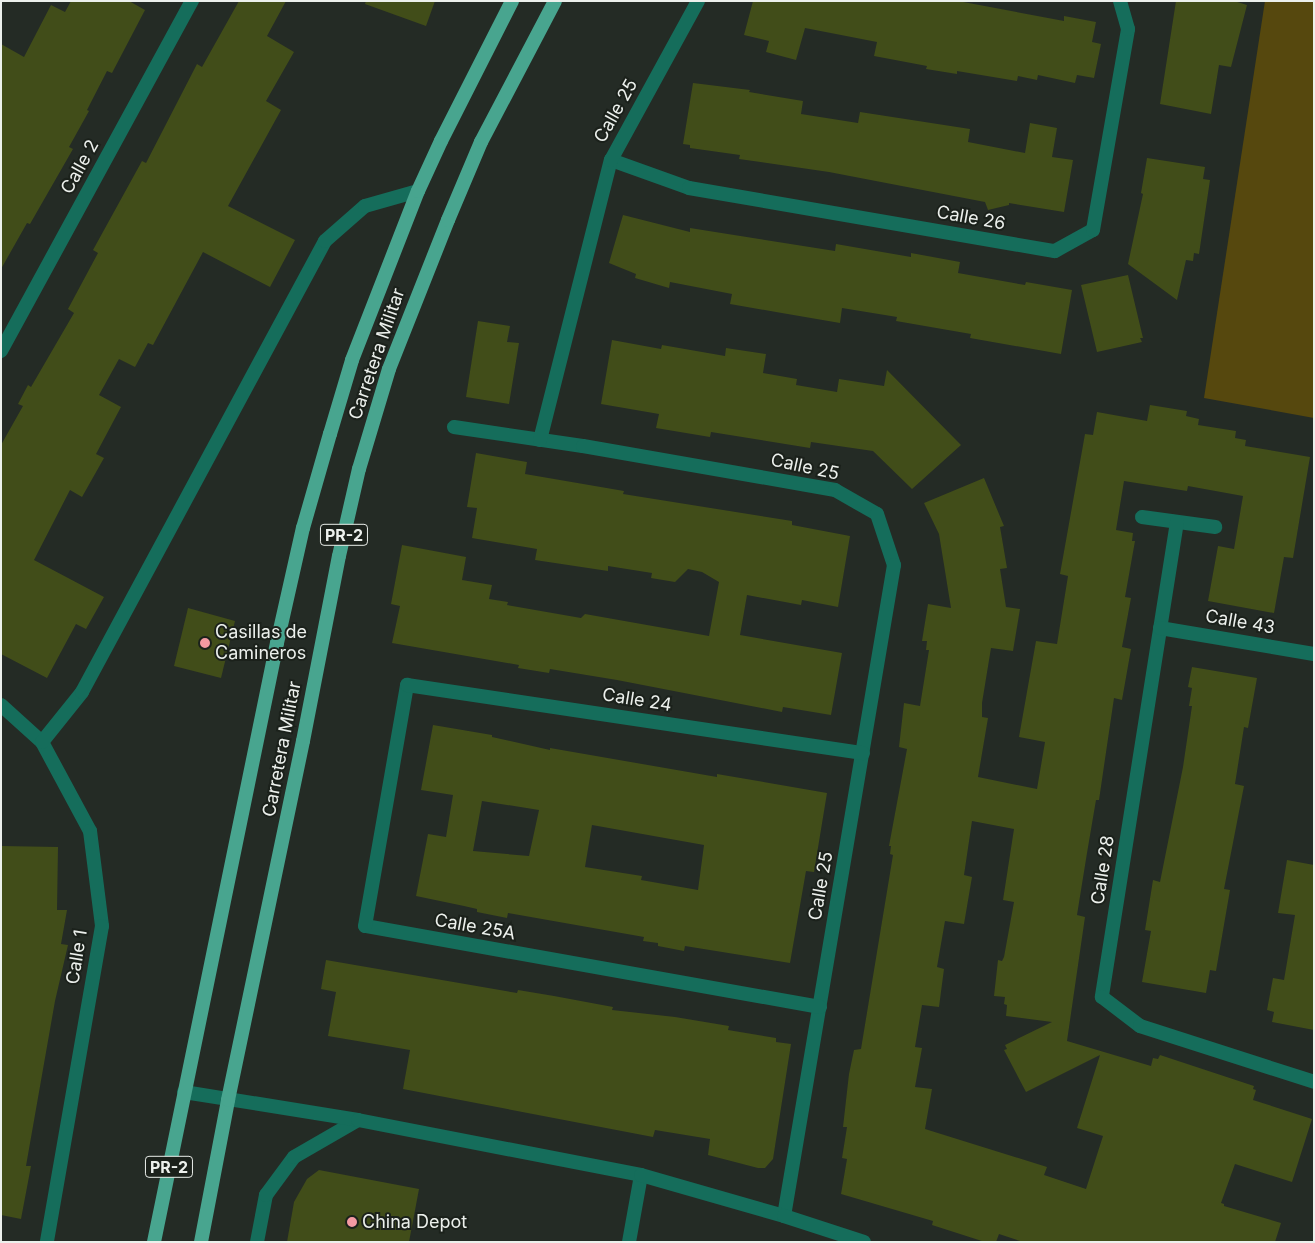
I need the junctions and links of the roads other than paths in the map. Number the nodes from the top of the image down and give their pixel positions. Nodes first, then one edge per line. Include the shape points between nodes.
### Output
1 (192, 1) edge
2 (512, 1) edge
3 (555, 1) edge
4 (698, 1) edge
5 (1120, 1) edge
6 (610, 160) junction
7 (418, 191) junction
8 (1, 351) edge
9 (454, 427) dead end
10 (540, 440) junction
11 (1142, 517) dead end
12 (1177, 522) junction
13 (1215, 527) dead end
14 (1160, 628) junction
15 (1314, 654) edge
16 (407, 685) joint
17 (1, 705) edge
18 (42, 742) junction
19 (863, 753) junction
20 (820, 1007) junction
21 (1314, 1082) edge
22 (184, 1092) junction
23 (228, 1100) junction
24 (358, 1120) junction
25 (641, 1175) junction
26 (784, 1216) junction
27 (47, 1242) edge
28 (154, 1242) edge
29 (201, 1242) edge
30 (257, 1242) edge
31 (629, 1242) edge
32 (864, 1242) edge

1 - 8 street, Calle 2
2 - 7 main road, Carretera Militar / PR-2
3 - 23 main road, Carretera Militar / PR-2 via 481,142 416,296 383,387 338,556
4 - 6 street, Calle 25
5 - 6 street, Calle 26 via 1128,29 1093,230 1055,251 689,188
6 - 10 street, Calle 25
7 - 18 street via 365,206 325,241 82,692
7 - 22 main road, Carretera Militar / PR-2 via 352,360 303,528
9 - 10 street
10 - 19 street, Calle 25 via 835,490 877,514 894,564
11 - 12 street
12 - 13 street
12 - 14 street, Calle 28
14 - 15 street, Calle 43
14 - 21 street, Calle 28 via 1102,997 1140,1026
16 - 19 street, Calle 24
16 - 20 street, Calle 25A via 365,926
17 - 18 street, Calle 1
18 - 27 street, Calle 1 via 90,831 102,926
19 - 20 street, Calle 25
20 - 26 street, Calle 25
22 - 23 street
22 - 28 main road, Carretera Militar / PR-2
23 - 24 street
23 - 29 main road, Carretera Militar / PR-2
24 - 25 street
24 - 30 street via 294,1157 266,1195
25 - 26 street
25 - 31 street
26 - 32 street

